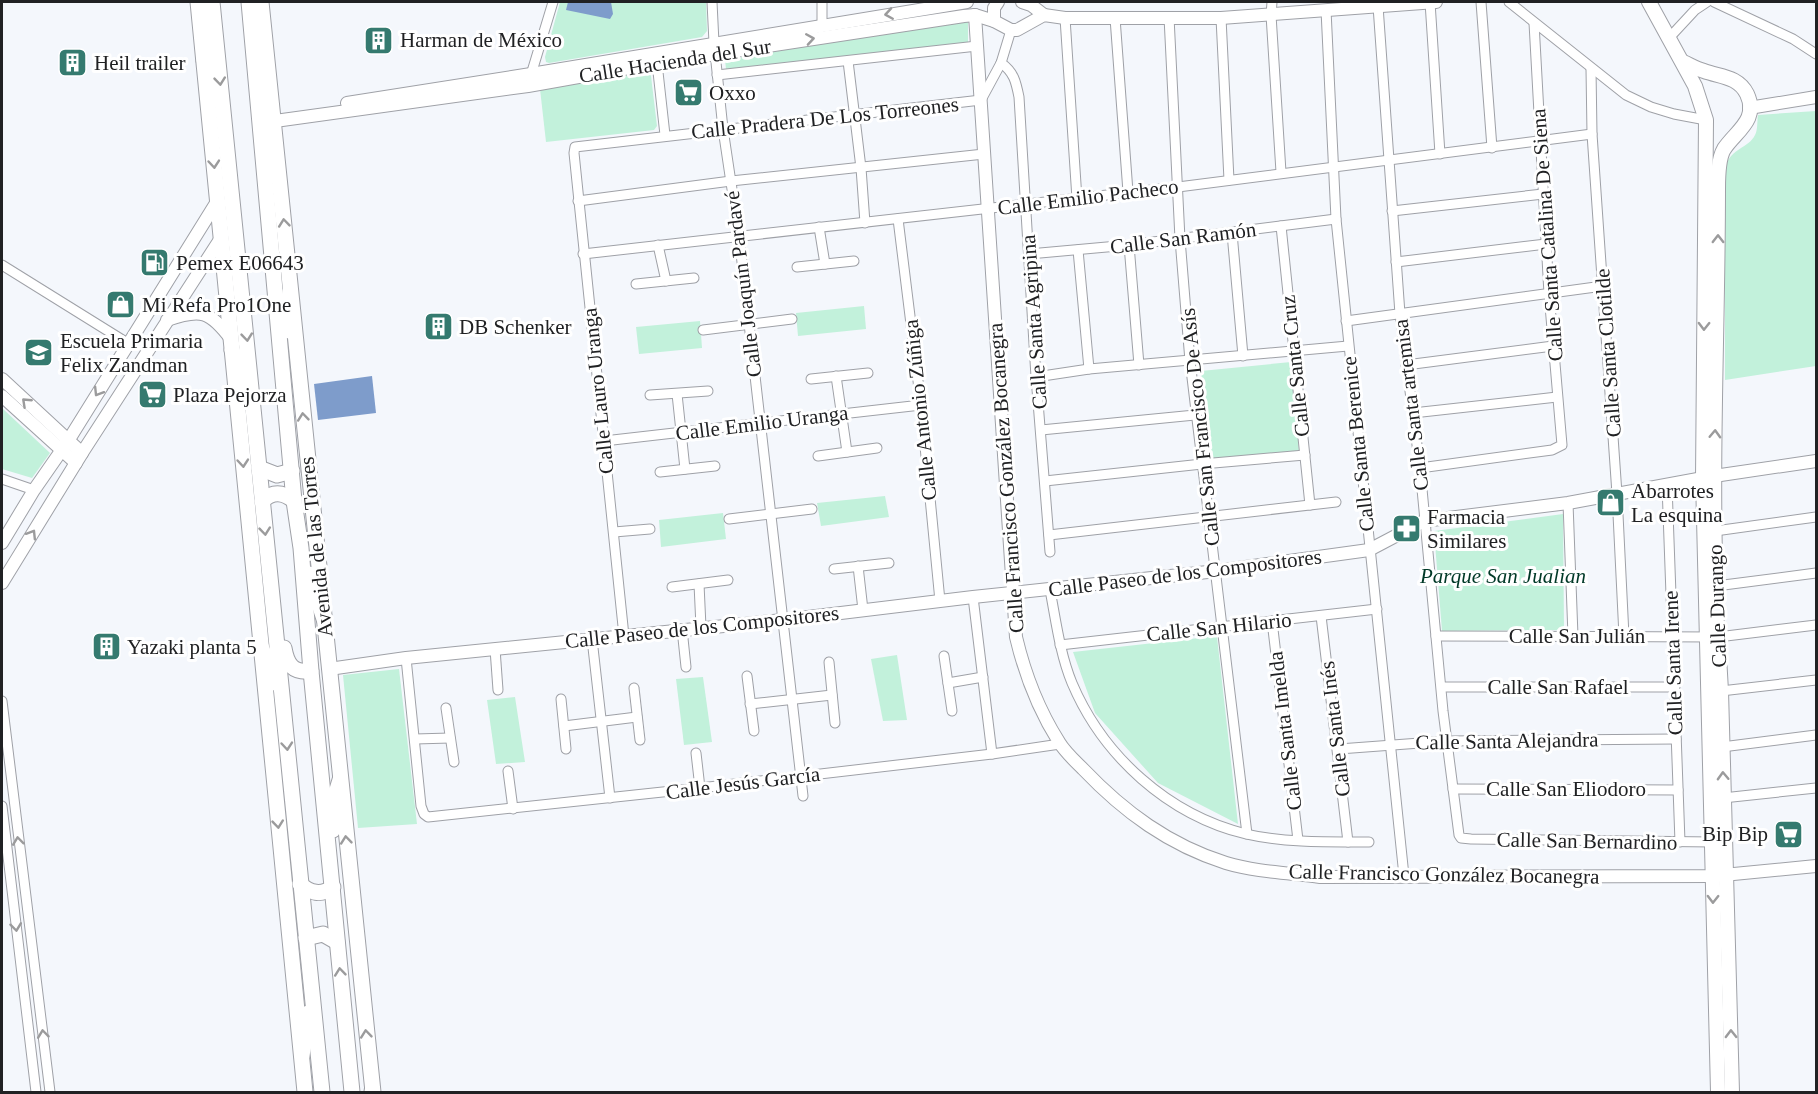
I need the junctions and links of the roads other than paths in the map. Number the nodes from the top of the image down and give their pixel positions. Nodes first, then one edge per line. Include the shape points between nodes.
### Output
1 (198, 2) edge
2 (249, 2) edge
3 (261, 2) edge
4 (553, 2) edge
5 (712, 2) edge
6 (822, 2) edge
7 (967, 2) edge
8 (998, 2) edge
9 (1272, 2) edge
10 (1430, 2) edge
11 (1436, 2) edge
12 (1481, 2) edge
13 (1509, 2) edge
14 (1649, 2) edge
15 (1707, 2) edge
16 (1713, 2) edge
17 (1028, 3) edge
18 (1378, 6) junction
19 (213, 9) edge
20 (1326, 10) junction
21 (975, 15) junction
22 (1044, 15) junction
23 (1271, 15) junction
24 (1065, 18) junction
25 (1115, 18) junction
26 (1169, 18) junction
27 (1221, 18) junction
28 (994, 21) junction
29 (1534, 23) junction
30 (822, 25) junction
31 (252, 29) junction
32 (1011, 30) junction
33 (1669, 38) junction
34 (977, 46) junction
35 (715, 49) junction
36 (1816, 54) edge
37 (204, 60) junction
38 (848, 61) junction
39 (1683, 62) junction
40 (657, 63) junction
41 (1001, 63) junction
42 (1591, 69) junction
43 (1706, 72) junction
44 (267, 74) junction
45 (717, 75) junction
46 (530, 80) junction
47 (1695, 87) junction
48 (1816, 97) edge
49 (981, 100) junction
50 (1749, 108) junction
51 (855, 114) junction
52 (274, 118) junction
53 (1706, 120) junction
54 (723, 129) junction
55 (1592, 134) junction
56 (665, 135) junction
57 (1541, 141) junction
58 (575, 147) joint
59 (1492, 148) junction
60 (984, 154) junction
61 (1440, 154) junction
62 (1707, 156) junction
63 (1721, 157) junction
64 (1389, 160) junction
65 (1334, 167) junction
66 (861, 168) junction
67 (1281, 172) junction
68 (1230, 180) junction
69 (731, 181) junction
70 (1178, 187) junction
71 (1128, 192) junction
72 (1543, 194) junction
73 (1077, 199) junction
74 (218, 200) junction
75 (578, 201) junction
76 (1026, 205) junction
77 (988, 209) junction
78 (1392, 211) junction
79 (898, 219) junction
80 (1336, 219) junction
81 (865, 223) junction
82 (1281, 226) junction
83 (819, 227) junction
84 (1232, 233) junction
85 (739, 236) junction
86 (221, 238) junction
87 (1180, 239) junction
88 (1546, 244) junction
89 (658, 245) junction
90 (1129, 245) junction
91 (1078, 250) junction
92 (583, 254) junction
93 (1029, 254) junction
94 (854, 261) dead end
95 (1396, 262) junction
96 (825, 264) junction
97 (2, 265) edge
98 (797, 267) dead end
99 (174, 268) junction
100 (694, 278) dead end
101 (194, 280) junction
102 (666, 281) junction
103 (636, 285) dead end
104 (1603, 286) junction
105 (290, 291) junction
106 (1549, 294) junction
107 (1400, 314) junction
108 (792, 319) dead end
109 (167, 320) junction
110 (1346, 321) junction
111 (748, 325) junction
112 (703, 330) dead end
113 (129, 344) junction
114 (232, 345) junction
115 (1348, 346) junction
116 (1553, 346) junction
117 (1294, 351) junction
118 (1243, 356) junction
119 (281, 361) junction
120 (1190, 361) junction
121 (1139, 366) junction
122 (1406, 366) junction
123 (1089, 369) junction
124 (868, 373) dead end
125 (836, 376) junction
126 (1036, 377) junction
127 (2, 379) edge
128 (811, 379) dead end
129 (708, 391) dead end
130 (677, 394) junction
131 (650, 395) dead end
132 (2, 396) edge
133 (1557, 397) junction
134 (921, 405) junction
135 (254, 408) junction
136 (1413, 413) junction
137 (841, 414) junction
138 (1195, 415) junction
139 (759, 422) junction
140 (1041, 430) junction
141 (680, 432) junction
142 (604, 441) junction
143 (64, 446) junction
144 (877, 448) dead end
145 (847, 452) junction
146 (1305, 455) junction
147 (818, 456) dead end
148 (79, 458) junction
149 (1816, 461) edge
150 (1202, 464) junction
151 (715, 466) dead end
152 (260, 468) junction
153 (1420, 468) junction
154 (685, 469) junction
155 (292, 471) junction
156 (660, 472) dead end
157 (1708, 477) junction
158 (2, 479) edge
159 (1045, 481) junction
160 (1667, 485) junction
161 (34, 490) junction
162 (1617, 494) junction
163 (262, 501) junction
164 (294, 501) junction
165 (1336, 502) dead end
166 (1568, 503) junction
167 (1310, 505) junction
168 (812, 509) dead end
169 (770, 514) junction
170 (1208, 517) junction
171 (1816, 518) edge
172 (729, 519) dead end
173 (1424, 521) junction
174 (651, 529) dead end
175 (1715, 531) junction
176 (614, 532) junction
177 (1049, 535) junction
178 (2, 543) edge
179 (301, 548) junction
180 (1370, 550) junction
181 (1050, 552) dead end
182 (889, 563) dead end
183 (858, 566) junction
184 (834, 569) dead end
185 (1217, 571) junction
186 (1816, 573) edge
187 (728, 580) dead end
188 (2, 583) edge
189 (699, 584) junction
190 (1716, 586) junction
191 (672, 587) dead end
192 (1050, 590) junction
193 (1011, 593) junction
194 (973, 597) junction
195 (940, 601) junction
196 (273, 602) junction
197 (1377, 609) junction
198 (863, 610) junction
199 (1321, 616) junction
200 (324, 619) junction
201 (783, 620) junction
202 (1272, 621) junction
203 (1222, 626) junction
204 (1816, 626) edge
205 (701, 627) junction
206 (682, 629) junction
207 (624, 636) junction
208 (1436, 636) junction
209 (1573, 636) junction
210 (1624, 636) junction
211 (1672, 637) junction
212 (1713, 637) junction
213 (592, 639) junction
214 (1060, 645) junction
215 (261, 646) junction
216 (495, 649) junction
217 (944, 656) dead end
218 (406, 658) junction
219 (829, 663) dead end
220 (686, 667) dead end
221 (329, 669) junction
222 (311, 671) junction
223 (747, 676) dead end
224 (983, 677) junction
225 (1816, 680) edge
226 (948, 683) junction
227 (1442, 687) junction
228 (1675, 687) junction
229 (634, 688) dead end
230 (498, 690) dead end
231 (1721, 691) junction
232 (832, 695) junction
233 (561, 699) dead end
234 (792, 700) junction
235 (2, 701) edge
236 (282, 703) junction
237 (750, 704) junction
238 (446, 708) dead end
239 (951, 711) dead end
240 (637, 717) junction
241 (603, 721) junction
242 (836, 723) dead end
243 (564, 726) junction
244 (3, 731) edge
245 (754, 731) dead end
246 (1816, 735) edge
247 (450, 738) junction
248 (415, 739) junction
249 (1676, 739) junction
250 (640, 740) dead end
251 (1447, 741) junction
252 (1060, 744) junction
253 (1391, 744) junction
254 (1722, 747) junction
255 (566, 749) dead end
256 (1339, 749) junction
257 (696, 753) dead end
258 (992, 754) junction
259 (454, 762) dead end
260 (508, 771) dead end
261 (801, 776) junction
262 (340, 780) junction
263 (700, 788) junction
264 (1453, 789) junction
265 (1816, 789) edge
266 (1678, 790) junction
267 (803, 796) dead end
268 (610, 798) junction
269 (1723, 798) junction
270 (2, 806) edge
271 (513, 809) junction
272 (1247, 834) junction
273 (1461, 838) joint
274 (1298, 840) junction
275 (1348, 842) junction
276 (1369, 842) dead end
277 (1680, 842) junction
278 (1713, 842) junction
279 (329, 857) junction
280 (1816, 867) edge
281 (1404, 876) junction
282 (1719, 876) junction
283 (300, 884) junction
284 (333, 887) junction
285 (306, 938) junction
286 (337, 942) junction
287 (312, 992) junction
288 (302, 1056) junction
289 (36, 1092) edge
290 (50, 1092) edge
291 (305, 1092) edge
292 (322, 1092) edge
293 (352, 1092) edge
294 (372, 1092) edge
295 (1718, 1092) edge
296 (1732, 1092) edge

1 - 37 main road
2 - 31 main road, Avenida de las Torres
3 - 44 main road, Avenida de las Torres
4 - 46 street
5 - 35 street, Calle Joaquín Pardavé
6 - 30 street
7 -> 30 street, Calle Hacienda del Sur
8 - 28 street
9 - 23 street
10 - 11 street
10 - 18 street
10 - 61 street
12 - 59 street
13 - 29 street
14 - 33 main road, Calle Durango
15 - 33 street
16 - 36 street via 1800,42
17 - 22 street
18 - 20 street
18 - 64 street, Calle Santa artemisa
19 - 37 main road
19 -> 135 main road
20 - 23 street
20 - 65 street, Calle Santa Berenice
21 - 28 street, Calle Hacienda del Sur
21 - 34 street, Calle Francisco González Bocanegra
35 -> 21 street, Calle Hacienda del Sur
22 - 24 street
22 - 32 street
23 - 27 street
23 - 67 street
24 - 25 street
24 - 73 street
25 - 26 street
25 - 71 street
26 - 27 street
26 - 70 street, Calle San Francisco De Asís
27 - 68 street
28 - 32 street, Calle Hacienda del Sur
29 - 42 street
29 - 57 street, Calle Santa Catalina De Siena
30 - 35 street, Calle Hacienda del Sur
31 - 44 main road
31 - 119 main road, Avenida de las Torres
32 - 41 street, Calle Pradera De Los Torreones
33 - 39 main road, Calle Durango
34 - 38 street
34 - 49 street, Calle Francisco González Bocanegra
35 - 40 street, Calle Hacienda del Sur
35 - 45 street, Calle Joaquín Pardavé
35 - 46 street, Calle Hacienda del Sur
37 -> 74 main road
38 - 45 street
38 - 51 street
39 - 43 main road
39 - 47 main road, Calle Durango
40 - 46 street, Calle Hacienda del Sur
40 - 56 street, Calle Pradera De Los Torreones
41 - 49 street, Calle Pradera De Los Torreones
41 - 76 street, Calle Santa Agripina via 1014,76 1019,97
42 - 53 street via 1651,108
42 - 55 street, Calle Santa Clotilde
43 - 47 main road
43 - 50 main road via 1739,84
44 - 52 main road, Avenida de las Torres
45 - 54 street, Calle Joaquín Pardavé
46 - 52 street, Calle Hacienda del Sur
47 - 53 main road, Calle Durango
48 - 50 street
49 - 51 street, Calle Pradera De Los Torreones
49 - 60 street, Calle Francisco González Bocanegra
50 - 63 main road via 1744,127
51 - 54 street, Calle Pradera De Los Torreones
51 - 66 street
105 -> 52 main road, Avenida de las Torres
53 - 62 main road, Calle Durango
54 - 56 street, Calle Pradera De Los Torreones
54 - 69 street, Calle Joaquín Pardavé
55 - 57 street, Calle Emilio Pacheco
55 - 104 street, Calle Santa Clotilde
56 - 58 street, Calle Pradera De Los Torreones
57 - 59 street, Calle Emilio Pacheco
57 - 72 street, Calle Santa Catalina De Siena
58 - 75 street, Calle Lauro Uranga
59 - 61 street, Calle Emilio Pacheco
60 - 66 street
60 - 77 street, Calle Francisco González Bocanegra
61 - 64 street, Calle Emilio Pacheco
62 - 63 main road
62 -> 157 main road, Calle Durango
157 -> 63 main road, Calle Durango via 1718,326
64 - 65 street, Calle Emilio Pacheco
64 - 78 street, Calle Santa artemisa
65 - 67 street, Calle Emilio Pacheco
65 - 80 street, Calle Santa Berenice
66 - 69 street
66 - 81 street
67 - 68 street, Calle Emilio Pacheco
68 - 70 street, Calle Emilio Pacheco
69 - 75 street
69 - 85 street, Calle Joaquín Pardavé
70 - 71 street, Calle Emilio Pacheco
70 - 87 street, Calle San Francisco De Asís
71 - 73 street, Calle Emilio Pacheco
72 - 78 street
72 - 88 street, Calle Santa Catalina De Siena
73 - 76 street, Calle Emilio Pacheco
74 - 86 main road
74 - 99 street
75 - 92 street, Calle Lauro Uranga
76 - 77 street, Calle Emilio Pacheco
76 - 93 street, Calle Santa Agripina
77 - 79 street, Calle Emilio Pacheco
77 - 193 street, Calle Francisco González Bocanegra
78 - 95 street, Calle Santa artemisa
79 - 81 street, Calle Emilio Pacheco
79 - 134 street, Calle Antonio Zúñiga
80 - 82 street, Calle San Ramón
80 - 110 street, Calle Santa Berenice
81 - 83 street, Calle Emilio Pacheco
82 - 84 street, Calle San Ramón
82 - 117 street, Calle Santa Cruz
83 - 85 street, Calle Emilio Pacheco
83 - 96 street
84 - 87 street, Calle San Ramón
84 - 118 street
85 - 89 street, Calle Emilio Pacheco
85 - 111 street, Calle Joaquín Pardavé
86 - 101 street
86 - 114 main road
87 - 90 street, Calle San Ramón
87 - 120 street, Calle San Francisco De Asís
88 - 95 street
88 - 106 street, Calle Santa Catalina De Siena
89 - 92 street, Calle Emilio Pacheco
89 - 102 street
90 - 91 street, Calle San Ramón
90 - 121 street
91 - 93 street, Calle San Ramón
91 - 123 street
92 - 142 street, Calle Lauro Uranga
93 - 126 street, Calle Santa Agripina
94 - 96 street
95 - 107 street, Calle Santa artemisa
96 - 98 street
97 - 113 street
99 - 101 street
99 - 113 street
100 - 102 street
101 - 109 street
102 - 103 street
104 - 106 street
104 - 162 street, Calle Santa Clotilde
105 - 119 main road
200 -> 105 main road, Avenida de las Torres
106 - 107 street
106 - 116 street, Calle Santa Catalina De Siena
107 - 110 street
107 - 122 street, Calle Santa artemisa
108 - 111 street
109 - 114 street via 204,313 219,324
109 - 148 street
110 - 115 street, Calle Santa Berenice
111 - 112 street
111 - 139 street, Calle Joaquín Pardavé
113 -> 143 street
114 - 135 main road
114 -> 215 main road
115 - 117 street
115 - 180 street, Calle Santa Berenice
116 - 122 street
116 - 133 street, Calle Santa Catalina De Siena
117 - 118 street
117 - 146 street, Calle Santa Cruz
118 - 120 street
119 - 155 main road, Avenida de las Torres
120 - 121 street
120 - 138 street, Calle San Francisco De Asís
121 - 123 street
122 - 136 street, Calle Santa artemisa
123 - 126 street
124 - 125 street
125 - 128 street
125 - 137 street
126 - 140 street, Calle Santa Agripina
143 -> 127 street
129 - 130 street
130 - 131 street
130 - 141 street
132 - 143 street
133 - 136 street
133 - 153 street, Calle Santa Catalina De Siena via 1560,447
134 - 137 street, Calle Emilio Uranga
134 - 195 street, Calle Antonio Zúñiga
135 - 152 main road
136 - 153 street, Calle Santa artemisa
137 - 139 street, Calle Emilio Uranga
137 - 145 street
138 - 140 street
138 - 150 street, Calle San Francisco De Asís
139 - 141 street, Calle Emilio Uranga
139 - 169 street, Calle Joaquín Pardavé
140 - 159 street, Calle Santa Agripina
141 - 142 street, Calle Emilio Uranga
141 - 154 street
142 - 176 street, Calle Lauro Uranga
143 - 148 street
143 - 161 street
144 - 145 street
145 - 147 street
146 - 150 street
146 - 167 street, Calle Santa Cruz
188 -> 148 street
149 - 157 street, Calle Paseo de los Compositores
150 - 159 street
150 - 170 street, Calle San Francisco De Asís
151 - 154 street
152 - 155 main road via 277,475
152 - 163 main road
153 - 173 street, Calle Santa artemisa
154 - 156 street
155 - 164 main road, Avenida de las Torres
157 - 160 street, Calle Paseo de los Compositores
157 - 175 main road, Calle Durango
157 - 212 main road, Calle Durango
158 - 161 street
159 - 177 street, Calle Santa Agripina
160 - 162 street, Calle Paseo de los Compositores
160 - 211 street, Calle Santa Irene
161 - 178 street
162 - 166 street, Calle Paseo de los Compositores
162 - 210 street, Calle Santa Clotilde
163 - 164 main road via 281,493
163 -> 196 main road
164 - 179 main road, Avenida de las Torres
165 - 167 street
166 - 173 street, Calle Paseo de los Compositores
166 - 209 street
167 - 170 street
168 - 169 street
169 - 172 street
169 - 201 street, Calle Joaquín Pardavé
170 - 177 street
170 - 185 street, Calle San Francisco De Asís
171 - 175 street
173 - 180 street, Calle Paseo de los Compositores
173 - 208 street, Calle Santa artemisa
174 - 176 street
175 - 190 main road, Calle Durango
176 - 207 street, Calle Lauro Uranga
177 - 181 street, Calle Santa Agripina
179 - 200 main road
179 - 222 main road, Avenida de las Torres
180 - 185 street, Calle Paseo de los Compositores
180 - 197 street, Calle Santa Berenice
182 - 183 street
183 - 184 street
183 - 198 street
185 - 192 street, Calle Paseo de los Compositores
185 - 203 street, Calle San Francisco De Asís
186 - 190 street
187 - 189 street
189 - 191 street
189 - 205 street
190 - 212 main road, Calle Durango
192 - 193 street, Calle Paseo de los Compositores
192 - 214 street
193 - 194 street, Calle Paseo de los Compositores
193 - 252 street, Calle Francisco González Bocanegra via 1022,664
194 - 195 street, Calle Paseo de los Compositores
194 - 224 street
195 - 198 street, Calle Paseo de los Compositores
196 - 222 main road via 289,665 298,672
196 - 236 main road
197 - 199 street, Calle San Hilario
197 - 253 street, Calle Santa Berenice
198 - 201 street, Calle Paseo de los Compositores
199 - 202 street, Calle San Hilario
199 - 256 street, Calle Santa Inés
200 - 221 main road, Avenida de las Torres
201 - 205 street, Calle Paseo de los Compositores
201 - 234 street, Calle Joaquín Pardavé
202 - 203 street, Calle San Hilario
202 - 274 street, Calle Santa Imelda
203 - 214 street, Calle San Hilario
203 - 272 street, Calle San Francisco De Asís
204 - 212 street, Calle San Julián
205 - 206 street, Calle Paseo de los Compositores
206 - 207 street, Calle Paseo de los Compositores
206 - 220 street
207 - 213 street, Calle Paseo de los Compositores
208 - 209 street, Calle San Julián
208 - 227 street, Calle Santa artemisa
209 - 210 street, Calle San Julián
210 - 211 street, Calle San Julián
211 - 212 street, Calle San Julián
211 - 228 street, Calle Santa Irene
212 - 231 main road, Calle Durango
212 - 278 main road, Calle Durango
213 - 216 street, Calle Paseo de los Compositores
213 - 241 street
214 - 272 street via 1071,682 1113,752 1184,810
215 - 236 main road via 273,692
215 -> 288 main road
216 - 218 street, Calle Paseo de los Compositores
216 - 230 street
217 - 226 street
218 - 221 street, Calle Paseo de los Compositores
218 - 248 street
219 - 232 street
221 - 262 main road, Avenida de las Torres
222 - 279 main road, Avenida de las Torres
223 - 237 street
224 - 226 street
224 - 258 street
225 - 231 street
226 - 239 street
227 - 228 street, Calle San Rafael
227 - 251 street, Calle Santa artemisa
228 - 249 street, Calle Santa Irene
229 - 240 street
231 - 254 main road, Calle Durango
232 - 234 street
232 - 242 street
233 - 243 street
234 - 237 street
234 - 261 street, Calle Joaquín Pardavé
235 - 244 street
236 -> 283 main road
237 - 245 street
238 - 247 street
240 - 241 street
240 - 250 street
241 - 243 street
241 - 268 street
243 - 255 street
290 -> 244 street
246 - 254 street
247 - 248 street
247 - 259 street
248 - 271 street, Calle Jesús García via 425,816
249 - 251 street, Calle Santa Alejandra
249 - 266 street, Calle Santa Irene
251 - 253 street, Calle Santa Alejandra
251 - 264 street, Calle Santa artemisa
252 - 258 street, Calle Jesús García
252 - 281 street, Calle Francisco González Bocanegra via 1107,794 1136,818 1193,851 1264,871 1320,877
253 - 256 street, Calle Santa Alejandra
253 - 281 street, Calle Santa Berenice
269 -> 254 main road, Calle Durango
256 - 275 street, Calle Santa Inés
257 - 263 street
258 - 261 street, Calle Jesús García
260 - 271 street
261 - 263 street, Calle Jesús García
261 - 267 street, Calle Joaquín Pardavé
262 - 279 main road
294 -> 262 main road, Avenida de las Torres
263 - 268 street, Calle Jesús García
264 - 266 street, Calle San Eliodoro
264 - 273 street, Calle Santa artemisa
265 - 269 street
266 - 277 street, Calle Santa Irene
268 - 271 street, Calle Jesús García
269 - 282 main road, Calle Durango
270 -> 289 street
272 - 274 street
273 - 277 street, Calle San Bernardino
274 - 275 street
275 - 276 street
277 - 278 street, Calle San Bernardino
278 - 282 main road, Calle Durango
279 - 284 main road, Avenida de las Torres
280 - 282 street, Calle Francisco González Bocanegra
281 - 282 street, Calle Francisco González Bocanegra
282 -> 295 main road, Calle Durango via 1713,935
296 -> 282 main road, Calle Durango
283 - 284 main road via 315,892
283 - 285 main road
284 - 286 main road, Avenida de las Torres
285 - 286 main road via 323,934
285 - 287 main road
293 -> 286 main road, Avenida de las Torres
287 - 288 main road
287 - 292 main road
288 - 291 main road

